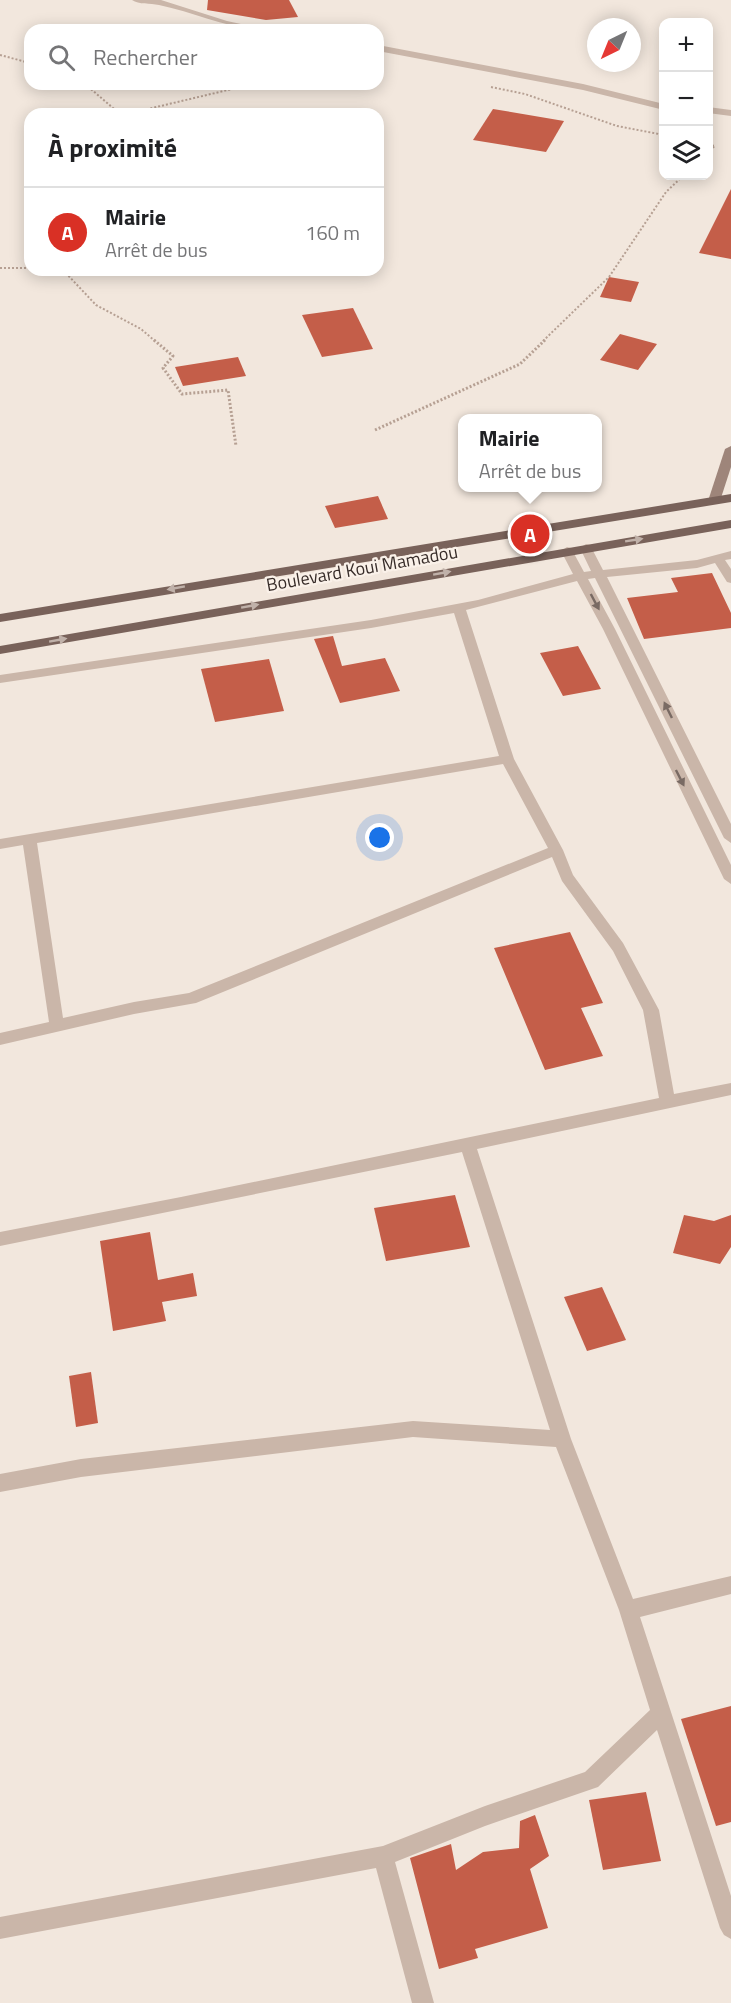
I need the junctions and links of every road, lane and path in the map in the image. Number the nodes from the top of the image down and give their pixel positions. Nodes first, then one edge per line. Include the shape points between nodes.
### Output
1 (136, 0) edge
2 (232, 24) edge
3 (384, 49) edge
4 (0, 55) edge
5 (24, 61) edge
6 (491, 87) dead end
7 (92, 90) edge
8 (228, 90) edge
9 (659, 106) edge
10 (113, 108) edge
11 (152, 108) edge
12 (713, 111) edge
13 (731, 113) edge
14 (659, 134) edge
15 (679, 180) edge
16 (0, 268) edge
17 (24, 268) edge
18 (69, 276) edge
19 (375, 430) dead end
20 (236, 446) dead end
21 (731, 449) edge
22 (731, 498) edge
23 (714, 501) junction
24 (731, 524) edge
25 (586, 548) junction
26 (567, 551) junction
27 (725, 557) edge
28 (600, 574) junction
29 (580, 576) junction
30 (731, 579) edge
31 (458, 606) junction
32 (0, 618) edge
33 (0, 650) edge
34 (0, 679) edge
35 (507, 759) junction
36 (731, 838) edge
37 (29, 839) junction
38 (0, 844) edge
39 (556, 850) junction
40 (731, 879) edge
41 (57, 1026) junction
42 (0, 1039) edge
43 (731, 1089) edge
44 (668, 1103) junction
45 (468, 1145) junction
46 (0, 1239) edge
47 (562, 1439) junction
48 (0, 1482) edge
49 (731, 1585) edge
50 (628, 1610) junction
51 (660, 1714) junction
52 (383, 1856) junction
53 (0, 1928) edge
54 (731, 1928) edge
55 (423, 2003) edge

1 - 2 street via 159,2
3 - 9 street via 583,87
4 - 5 path
6 - 14 path via 525,94 616,126
7 - 10 path
8 - 11 path
12 - 13 street
15 - 19 path via 666,192 609,277 520,364
16 - 17 path
18 - 20 path via 96,305 141,329 173,356 163,368 182,394 228,390
21 - 23 street
22 - 23 main road, Boulevard Koui Mamadou
23 -> 32 main road, Boulevard Koui Mamadou
25 -> 24 main road, Boulevard Koui Mamadou
25 - 26 main road, Boulevard Koui Mamadou
25 - 28 street
26 - 29 street
33 -> 26 main road, Boulevard Koui Mamadou
27 - 28 street via 697,564
27 - 30 street
28 - 29 street
36 -> 28 street
29 - 31 street
29 -> 40 street
31 - 34 street via 371,624
31 - 35 street
35 - 37 street
35 - 39 street
37 - 38 street
37 - 41 street
39 - 41 street via 191,999
39 - 44 street via 567,877 618,947 651,1010
41 - 42 street
43 - 44 street
44 - 45 street
45 - 46 street
45 - 47 street
47 - 48 street via 413,1429 93,1466
47 - 50 street
49 - 50 street
50 - 51 street
51 - 52 street via 591,1780
51 - 54 street
52 - 53 street
52 - 55 street

